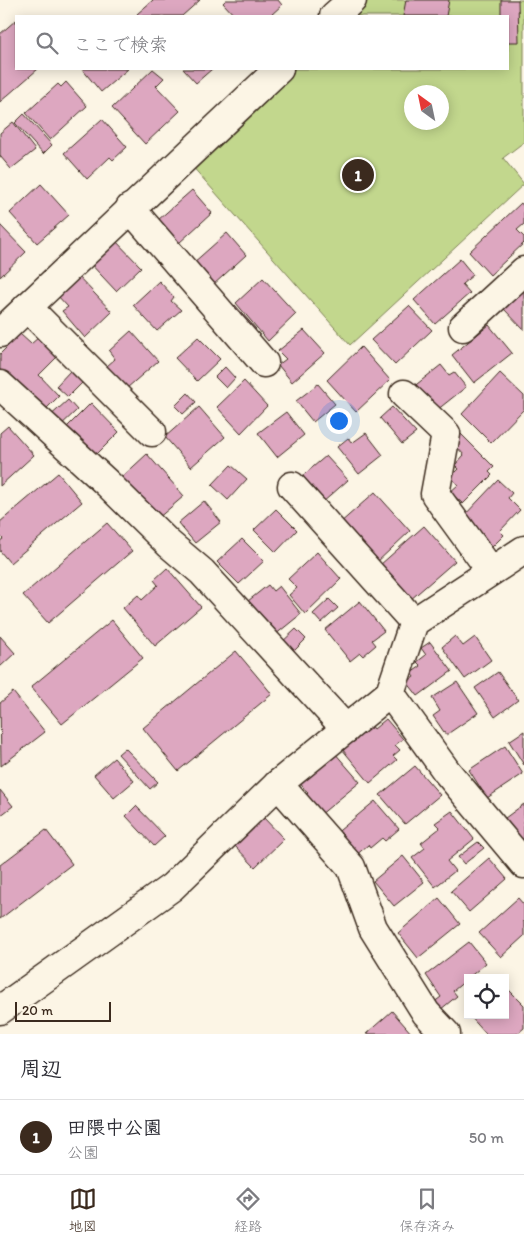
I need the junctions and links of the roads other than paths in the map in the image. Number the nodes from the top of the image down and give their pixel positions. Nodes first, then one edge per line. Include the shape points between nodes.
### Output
1 (352, 0) edge
2 (335, 15) edge
3 (278, 70) edge
4 (130, 208) junction
5 (524, 271) edge
6 (27, 307) junction
7 (463, 327) dead end
8 (0, 332) edge
9 (264, 363) dead end
10 (0, 385) edge
11 (404, 394) dead end
12 (152, 432) dead end
13 (292, 486) dead end
14 (524, 550) edge
15 (491, 571) junction
16 (414, 622) junction
17 (390, 693) junction
18 (346, 729) junction
19 (278, 784) junction
20 (524, 864) edge
21 (0, 1010) edge
22 (446, 1034) edge

1 - 2 street
3 - 4 street
4 - 6 street
4 - 9 street
5 - 7 street
6 - 8 street
6 - 12 street
10 - 18 street via 202,572
11 - 15 street via 446,434 435,494
13 - 16 street
14 - 15 street
15 - 16 street
16 - 17 street
17 - 18 street
17 - 20 street via 447,772
18 - 19 street
19 - 21 street via 172,887
19 - 22 street via 351,867 373,928 426,1013

